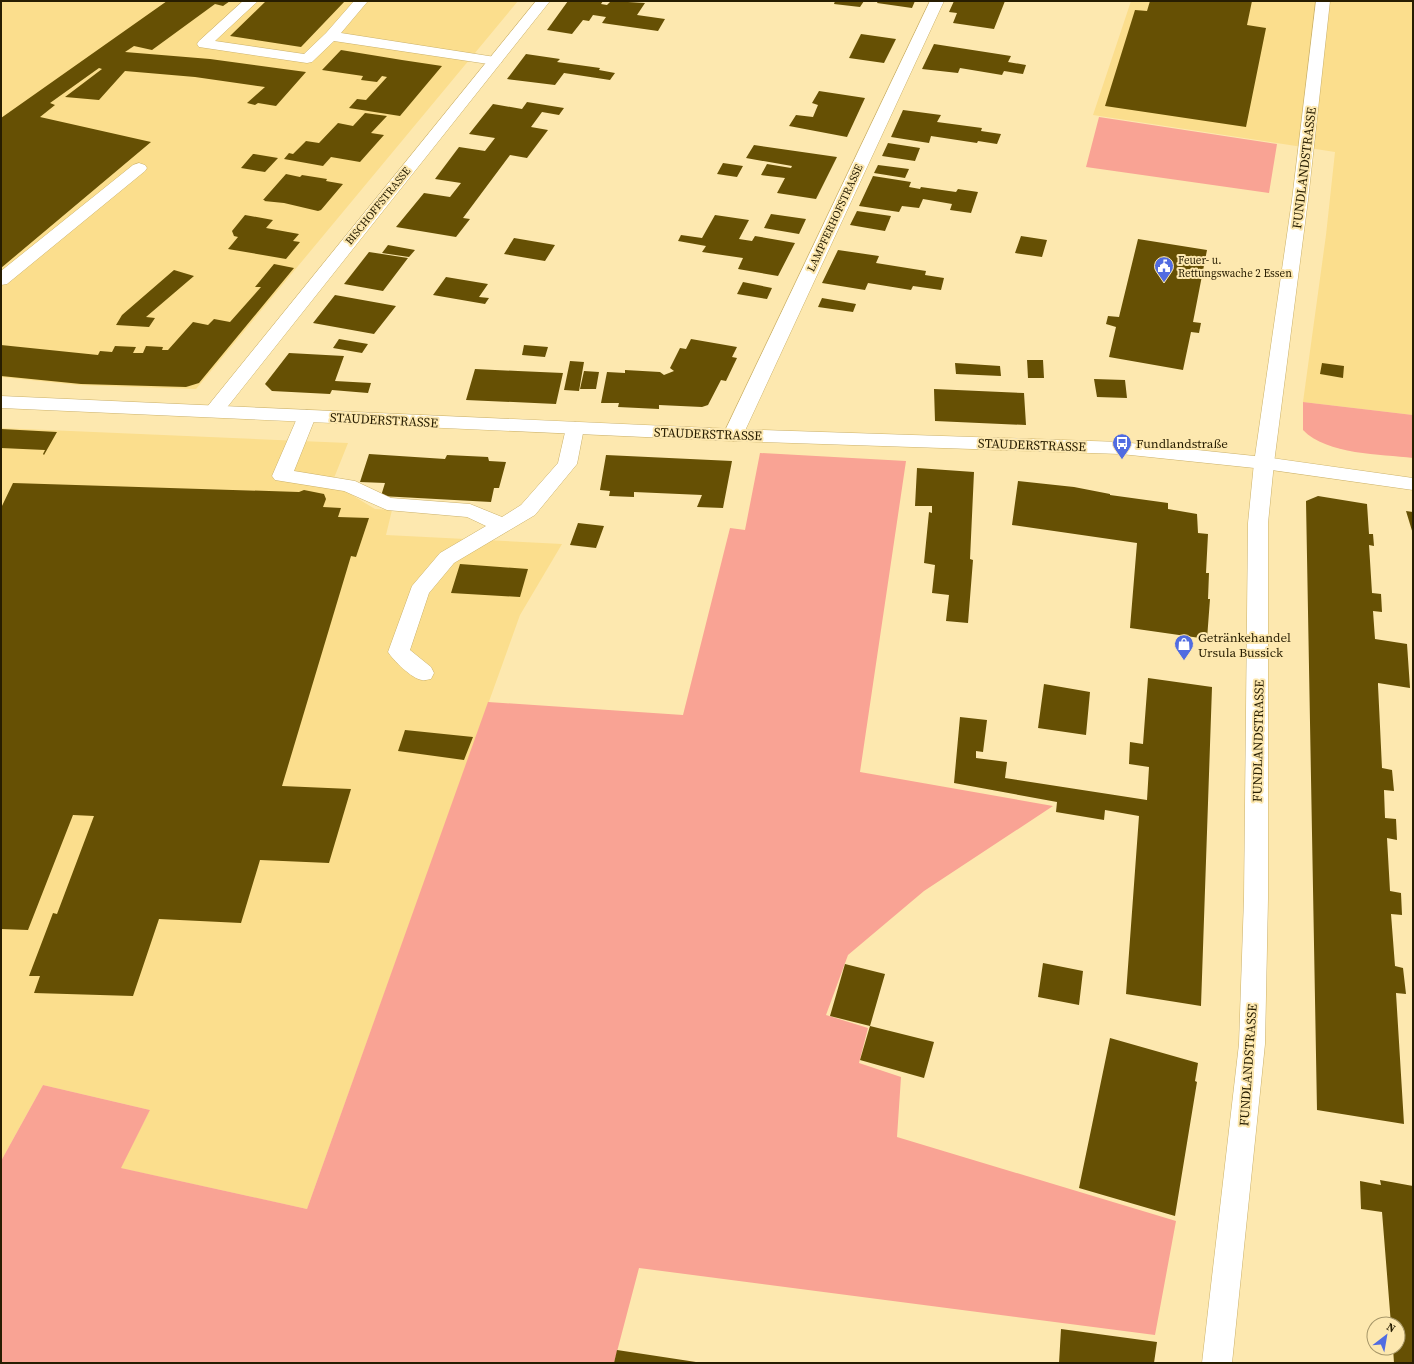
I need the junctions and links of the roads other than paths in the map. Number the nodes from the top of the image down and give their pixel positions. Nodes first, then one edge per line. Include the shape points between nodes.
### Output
1 (251, 1) edge
2 (361, 1) edge
3 (543, 1) edge
4 (937, 1) edge
5 (1323, 1) edge
6 (331, 36) junction
7 (495, 61) junction
8 (139, 168) dead end
9 (1, 280) edge
10 (1, 402) edge
11 (214, 411) junction
12 (307, 416) junction
13 (575, 428) junction
14 (733, 435) junction
15 (1264, 463) junction
16 (1413, 484) edge
17 (503, 525) junction
18 (423, 673) dead end
19 (1217, 1363) edge

1 - 6 street via 204,44 307,59
2 - 6 street
3 - 7 street, BISCHOFFSTRASSE
4 - 14 street, LAMPFERHOFSTRASSE
5 - 15 street, FUNDLANDSTRASSE via 1300,200
6 - 7 street
7 - 11 street, BISCHOFFSTRASSE
8 - 9 street
10 - 11 street, STAUDERSTRASSE
11 - 12 street, STAUDERSTRASSE
12 - 13 street, STAUDERSTRASSE
12 - 17 street via 282,476 348,485 387,504 470,511
13 - 14 street, STAUDERSTRASSE
13 - 17 street via 567,464 528,510
14 - 15 street, STAUDERSTRASSE via 1121,448
15 - 16 street, STAUDERSTRASSE
15 - 19 street, FUNDLANDSTRASSE via 1258,523 1256,890 1252,1044
17 - 18 street via 447,558 419,591 399,652

